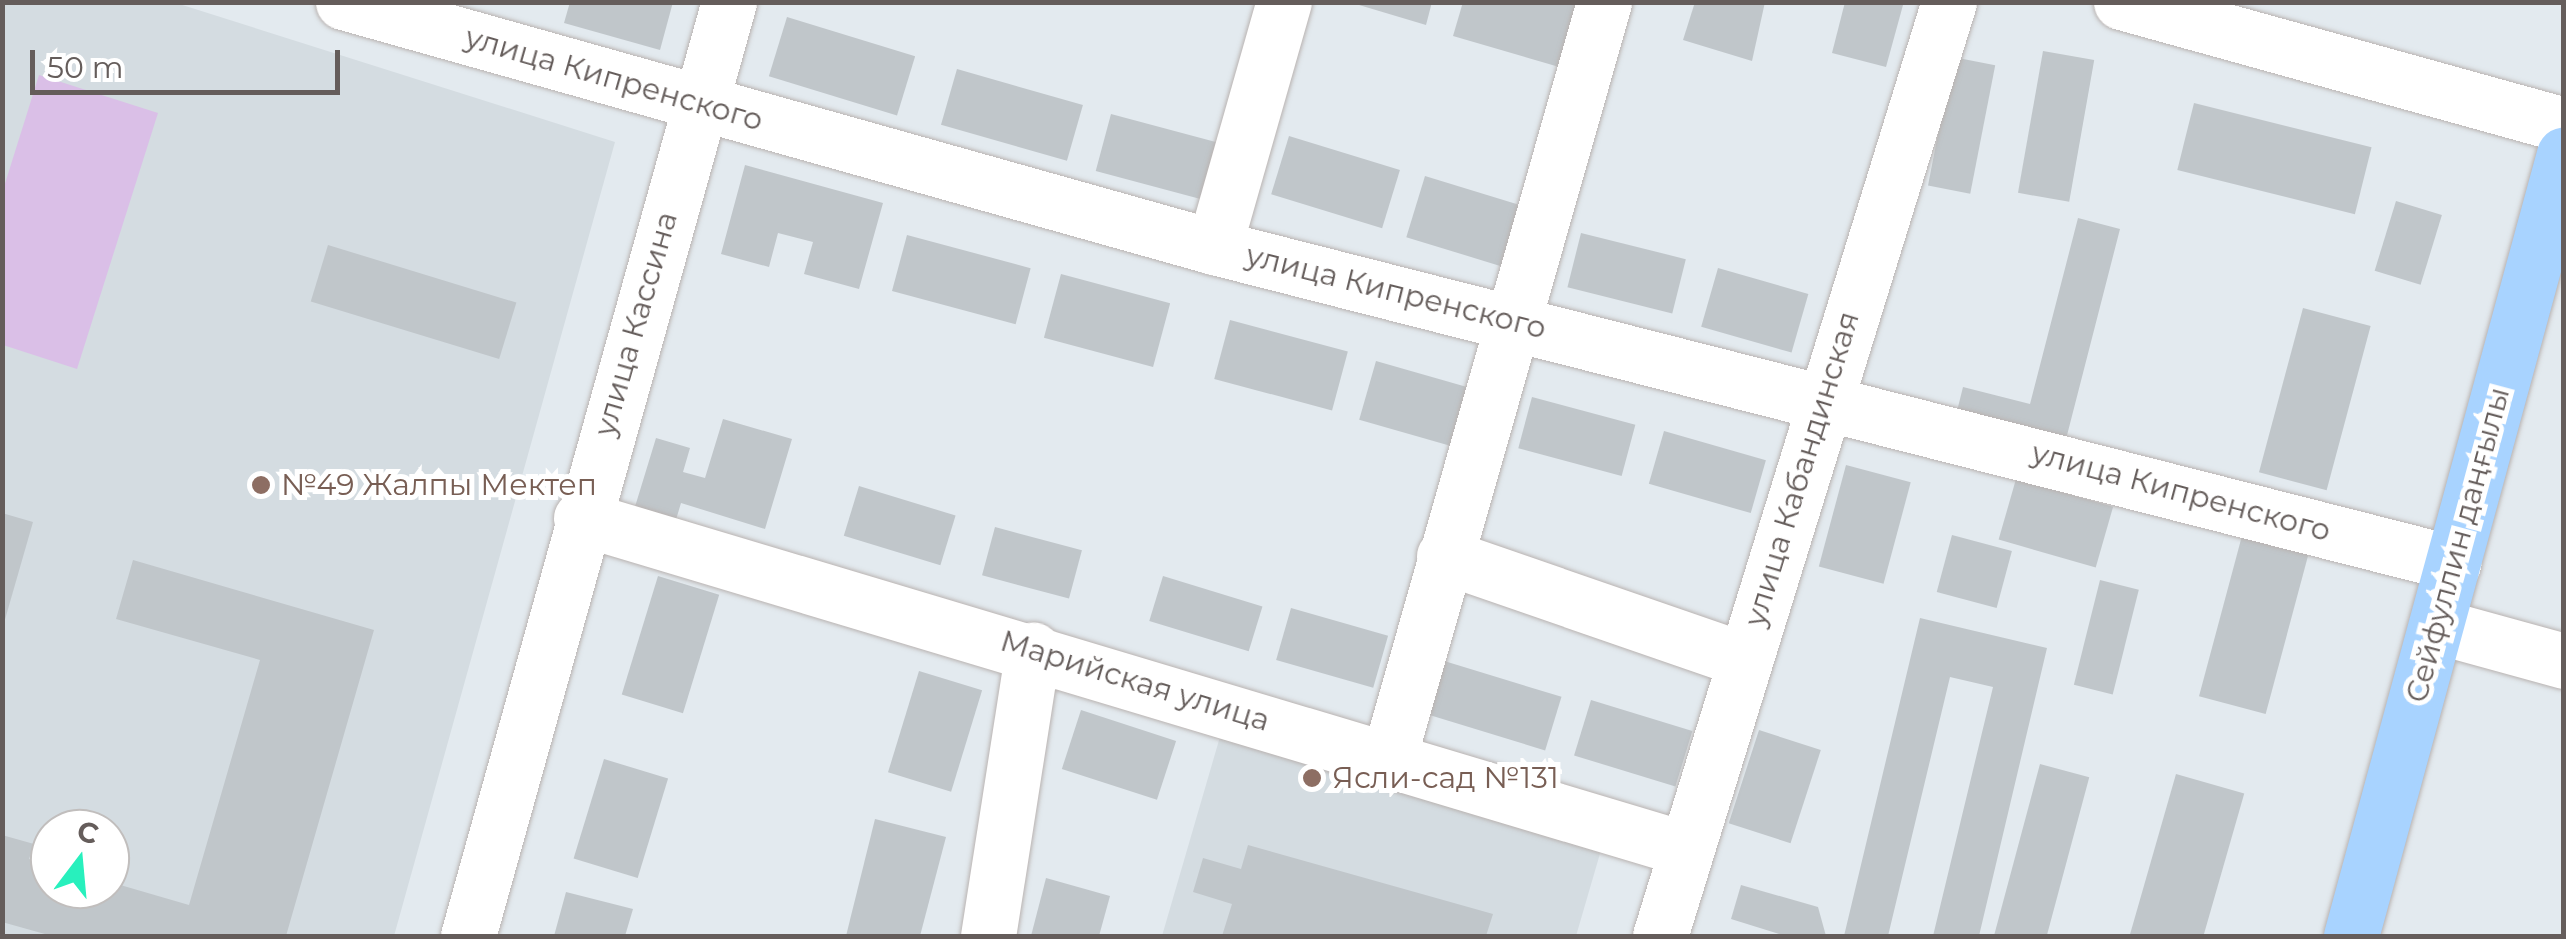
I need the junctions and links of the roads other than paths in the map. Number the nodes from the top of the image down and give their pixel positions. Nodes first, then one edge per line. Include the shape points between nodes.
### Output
1 (343, 2) edge
2 (729, 2) edge
3 (1284, 2) edge
4 (1604, 2) edge
5 (1949, 2) edge
6 (2121, 2) edge
7 (699, 104) junction
8 (2564, 124) edge
9 (2564, 154) edge
10 (1214, 247) junction
11 (1511, 320) junction
12 (1824, 400) junction
13 (581, 518) junction
14 (1444, 556) junction
15 (2454, 563) junction
16 (2437, 626) junction
17 (1033, 650) junction
18 (1742, 659) junction
19 (2564, 661) edge
20 (1389, 757) junction
21 (1686, 849) junction
22 (468, 936) edge
23 (988, 936) edge
24 (1660, 936) edge
25 (2351, 936) edge

1 - 7 street, улица Кипренского
2 - 7 street, улица Кассина
3 - 10 street
4 - 11 street
5 - 12 street, улица Кабандинская
6 - 8 street
7 - 10 street, улица Кипренского
7 - 13 street, улица Кассина
9 - 15 main road, Сейфуллин даңғылы
10 - 11 street, улица Кипренского
11 - 12 street, улица Кипренского
11 - 14 street
12 - 15 street, улица Кипренского
12 - 18 street, улица Кабандинская
13 - 17 street, Марийская улица
13 - 22 street, улица Кассина
14 - 18 street
14 - 20 street
15 - 16 main road, Сейфуллин даңғылы
16 - 19 street
16 - 25 main road, Сейфуллин даңғылы
17 - 20 street, Марийская улица
17 - 23 street
18 - 21 street, улица Кабандинская
20 - 21 street, Марийская улица
21 - 24 street, улица Кабандинская

